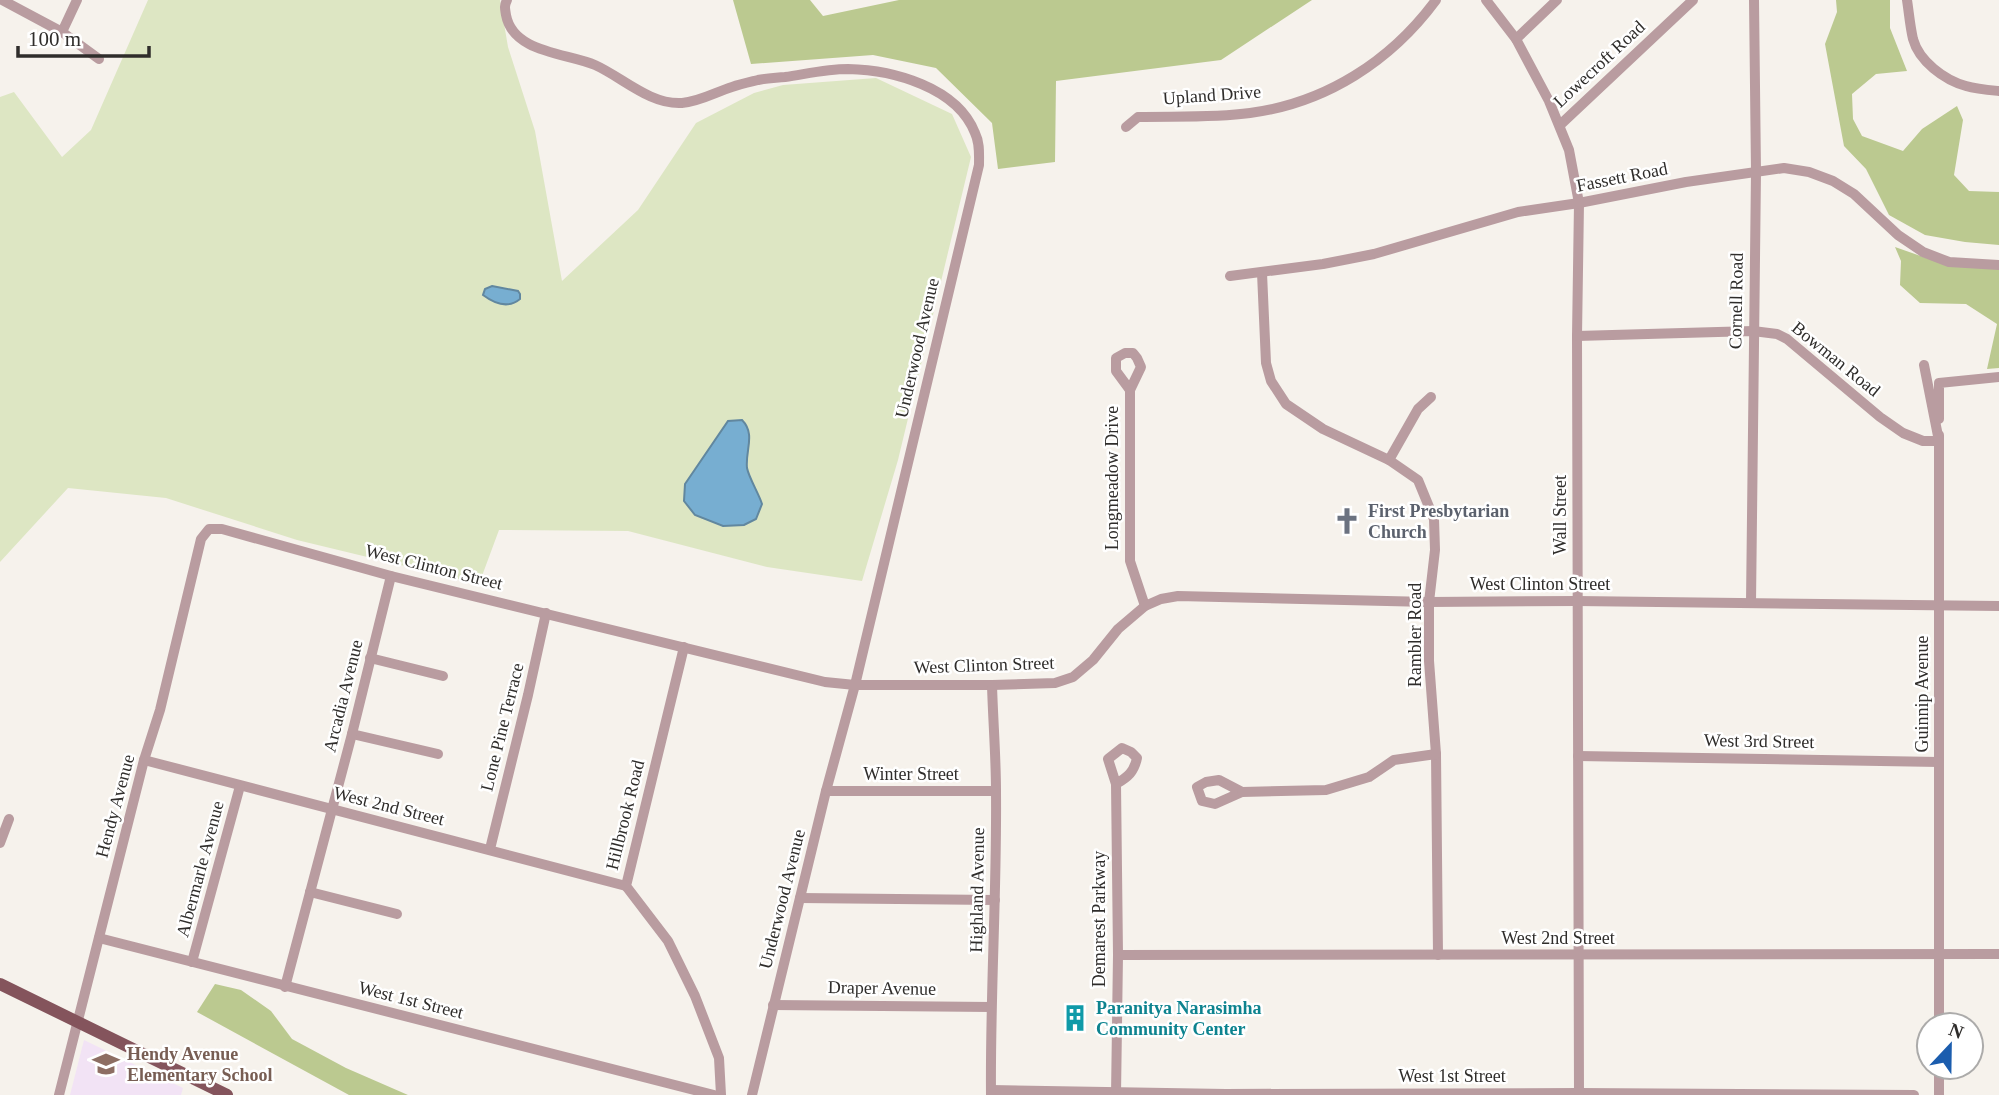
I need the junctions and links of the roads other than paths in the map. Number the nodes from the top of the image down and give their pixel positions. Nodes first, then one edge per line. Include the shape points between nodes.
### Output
1 (2, 0) edge
2 (77, 0) edge
3 (507, 0) edge
4 (1436, 0) edge
5 (1486, 0) edge
6 (1557, 0) edge
7 (1693, 0) edge
8 (1754, 0) edge
9 (1907, 0) edge
10 (62, 32) junction
11 (1516, 39) junction
12 (99, 59) dead end
13 (1999, 91) edge
14 (1560, 125) junction
15 (1126, 127) dead end
16 (1756, 172) junction
17 (1579, 203) junction
18 (1999, 265) edge
19 (1262, 273) junction
20 (1230, 276) dead end
21 (1753, 331) junction
22 (1577, 336) junction
23 (1924, 365) dead end
24 (1999, 377) edge
25 (1130, 390) dead end
26 (1431, 397) dead end
27 (1939, 441) junction
28 (1389, 460) junction
29 (209, 529) joint
30 (391, 576) junction
31 (1577, 601) junction
32 (1429, 602) junction
33 (1751, 603) junction
34 (1145, 606) junction
35 (1939, 606) junction
36 (1999, 606) edge
37 (546, 613) junction
38 (684, 648) junction
39 (370, 658) junction
40 (443, 676) dead end
41 (855, 685) junction
42 (992, 685) junction
43 (352, 734) junction
44 (438, 754) dead end
45 (1436, 754) junction
46 (1578, 756) junction
47 (144, 760) junction
48 (1939, 762) junction
49 (1115, 784) dead end
50 (240, 786) junction
51 (826, 791) junction
52 (996, 792) junction
53 (1242, 792) dead end
54 (332, 810) junction
55 (9, 819) dead end
56 (0, 843) edge
57 (490, 849) junction
58 (626, 886) junction
59 (310, 892) junction
60 (800, 898) junction
61 (995, 900) junction
62 (397, 914) dead end
63 (99, 938) junction
64 (1939, 954) junction
65 (1999, 954) edge
66 (1118, 955) junction
67 (1438, 955) junction
68 (1580, 955) junction
69 (192, 962) junction
70 (0, 985) edge
71 (285, 986) junction
72 (773, 1005) junction
73 (991, 1007) junction
74 (1939, 1011) edge
75 (76, 1023) junction
76 (991, 1093) edge
77 (1116, 1093) edge
78 (1579, 1094) edge
79 (59, 1095) edge
80 (227, 1095) edge
81 (715, 1095) edge
82 (721, 1095) edge
83 (752, 1095) edge
84 (1914, 1095) edge

1 - 10 street
2 - 10 street
3 - 41 street, Underwood Avenue via 507,20 522,40 593,65 665,101 699,99 761,79 827,70 877,72 944,96 975,132 979,165
4 - 15 street, Upland Drive via 1382,57 1334,88 1280,107 1223,116 1138,117
5 - 11 street, Wall Street
6 - 11 street
7 - 14 street, Lowecroft Road
8 - 16 street, Cornell Road
9 - 13 street via 1913,41 1929,64 1956,83
10 - 12 street
11 - 14 street, Wall Street
14 - 17 street, Wall Street
16 - 17 street, Fassett Road
16 - 18 street, Fassett Road via 1784,169 1833,181 1923,252 1949,262
16 - 21 street, Cornell Road
17 - 19 street, Fassett Road via 1518,212 1374,254
17 - 22 street, Wall Street
19 - 20 street, Fassett Road
19 - 28 street, Rambler Road via 1266,363 1286,404 1324,429
21 - 22 street, Bowman Road
21 - 27 street, Bowman Road via 1787,339 1903,433
21 - 33 street, Cornell Road
22 - 31 street, Wall Street
23 - 27 street, Guinnip Avenue
24 - 27 street via 1940,383
25 - 34 street, Longmeadow Drive via 1130,561
26 - 28 street via 1418,409
27 - 35 street, Guinnip Avenue
28 - 32 street, Rambler Road via 1418,480 1434,519
29 - 30 street, West Clinton Street
29 - 47 street, Hendy Avenue via 201,539
30 - 37 street, West Clinton Street
30 - 39 street, Arcadia Avenue
31 - 32 street, West Clinton Street
31 - 33 street, West Clinton Street
31 - 46 street, Wall Street
32 - 34 street, West Clinton Street via 1178,596
32 - 45 street, Rambler Road
33 - 35 street, West Clinton Street
34 - 42 street, West Clinton Street via 1073,677 1048,684
35 - 36 street, West Clinton Street
35 - 48 street, Guinnip Avenue
37 - 38 street, West Clinton Street
37 - 57 street, Lone Pine Terrace
38 - 41 street, West Clinton Street
38 - 58 street, Hillbrook Road
39 - 40 street
39 - 43 street, Arcadia Avenue
41 - 42 street, West Clinton Street
41 - 51 street, Underwood Avenue
42 - 52 street, Highland Avenue
43 - 44 street
43 - 54 street, Arcadia Avenue
45 - 53 street via 1394,760 1369,777 1326,790
45 - 67 street, Rambler Road
46 - 48 street, West 3rd Street
46 - 68 street, Wall Street
47 - 50 street, West 2nd Street
47 - 63 street, Hendy Avenue
48 - 64 street, Guinnip Avenue
49 - 66 street, Demarest Parkway
50 - 54 street, West 2nd Street
50 - 69 street, Albermarle Avenue
51 - 52 street, Winter Street
51 - 60 street, Underwood Avenue
52 - 61 street, Highland Avenue
54 - 57 street, West 2nd Street
54 - 59 street, Arcadia Avenue
55 - 56 street
57 - 58 street, West 2nd Street
58 - 82 street, Hillbrook Road via 668,942 695,996 719,1058
59 - 62 street
59 - 71 street, Arcadia Avenue
60 - 61 street
60 - 72 street, Underwood Avenue
61 - 73 street, Highland Avenue
63 - 69 street, West 1st Street
63 - 75 street, Hendy Avenue
64 - 65 street, West 2nd Street
64 - 68 street, West 2nd Street
64 - 74 street, Guinnip Avenue
66 - 67 street, West 2nd Street
66 - 77 street, Demarest Parkway
67 - 68 street, West 2nd Street
68 - 78 street, Wall Street
69 - 71 street, West 1st Street
70 - 75 main road
71 - 81 street, West 1st Street
72 - 73 street, Draper Avenue
72 - 83 street, Underwood Avenue
73 - 76 street, Highland Avenue
75 - 79 street, Hendy Avenue
75 - 80 main road
76 - 77 street, West 1st Street
77 - 78 street, West 1st Street
78 - 84 street, West 1st Street

